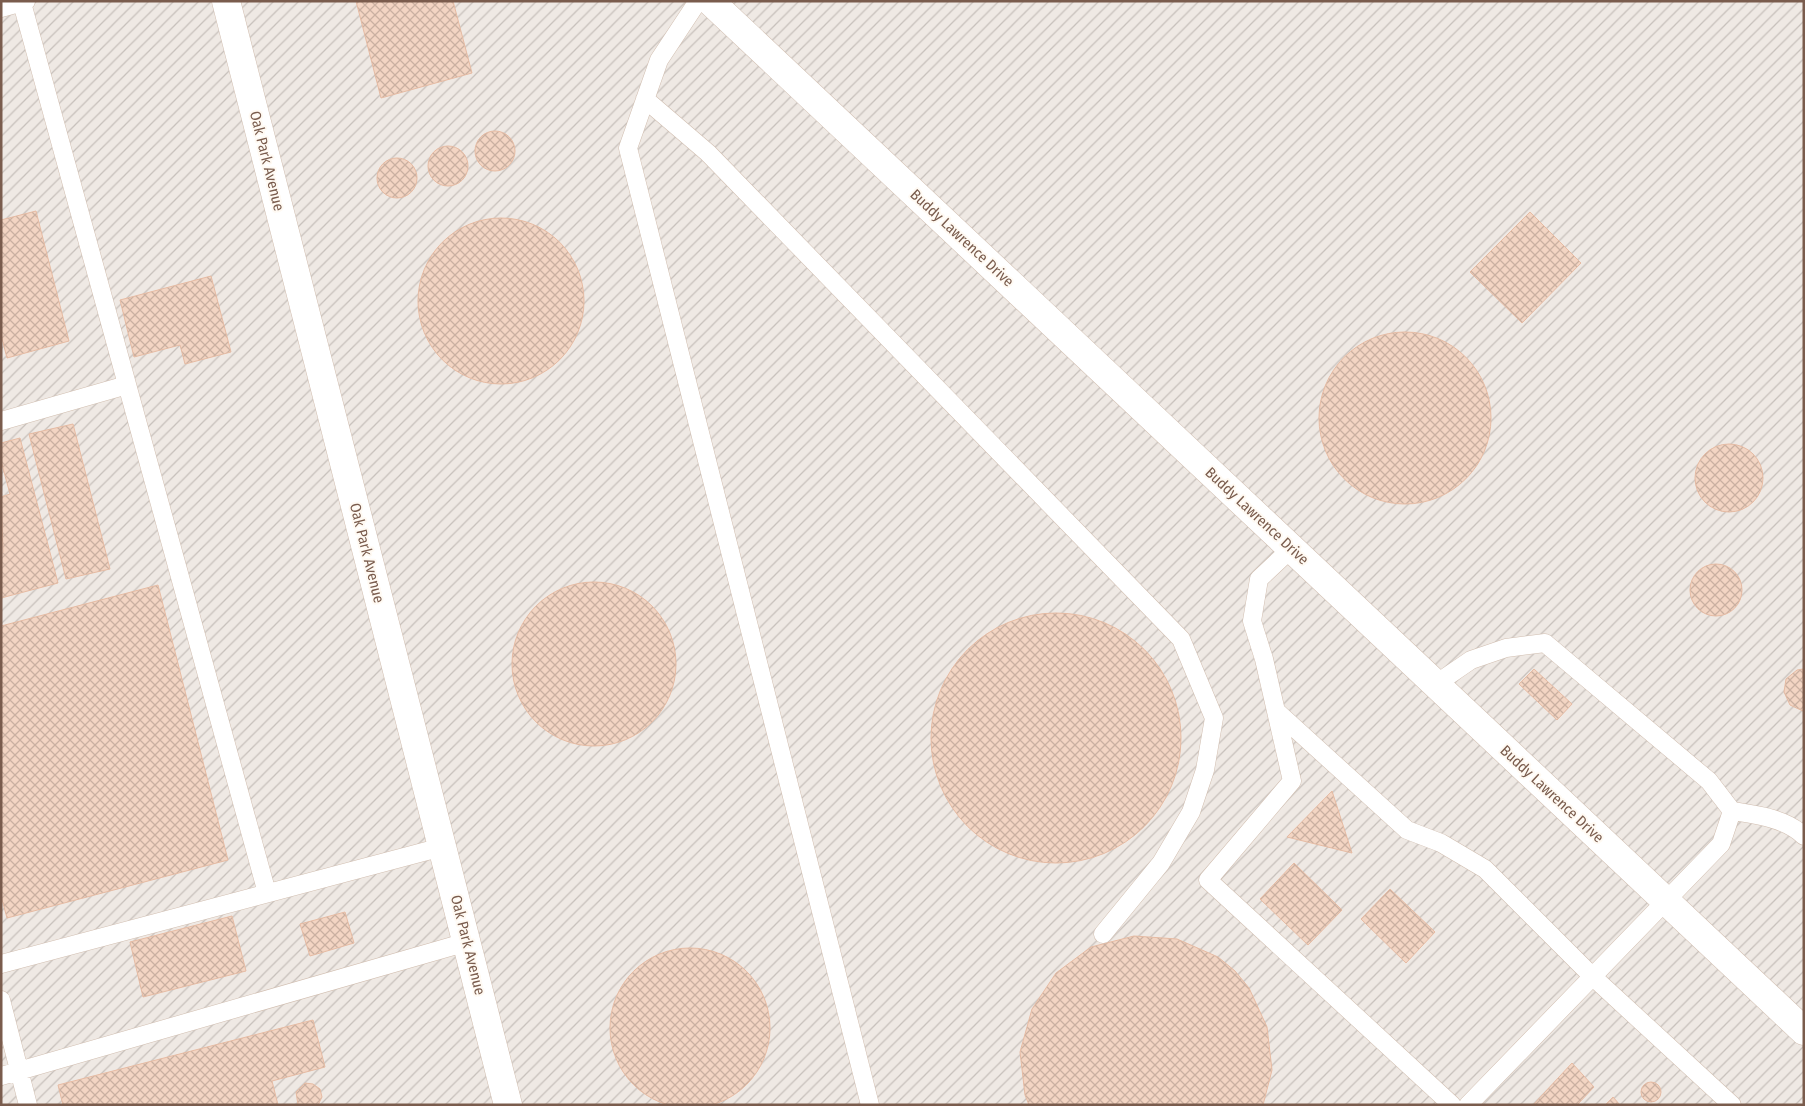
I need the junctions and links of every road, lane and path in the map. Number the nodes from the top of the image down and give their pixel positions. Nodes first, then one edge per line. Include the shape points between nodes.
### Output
1 (226, 1) edge
2 (698, 1) edge
3 (710, 1) edge
4 (24, 2) edge
5 (1, 8) edge
6 (645, 99) junction
7 (127, 385) junction
8 (1, 421) edge
9 (1292, 548) junction
10 (1436, 684) junction
11 (1276, 711) junction
12 (1732, 811) junction
13 (1804, 836) edge
14 (442, 847) junction
15 (267, 893) junction
16 (1665, 900) junction
17 (1103, 934) dead end
18 (467, 942) junction
19 (1, 964) edge
20 (1592, 976) junction
21 (1, 1000) edge
22 (1804, 1031) edge
23 (19, 1071) junction
24 (1, 1076) edge
25 (28, 1105) edge
26 (508, 1105) edge
27 (870, 1105) edge
28 (1452, 1105) edge
29 (1468, 1105) edge
30 (1732, 1105) edge

1 - 14 street, Oak Park Avenue
2 - 6 lane via 659,60
3 - 9 street, Buddy Lawrence Drive
4 - 5 lane
4 - 7 lane
6 - 17 lane via 708,153 1181,639 1214,718 1205,770 1191,812 1161,863
6 - 27 lane via 628,148
7 - 8 lane
7 - 15 lane
9 - 10 street, Buddy Lawrence Drive
9 - 11 lane via 1259,579 1252,621
10 - 12 lane via 1471,660 1506,648 1545,643 1709,781
10 - 16 street, Buddy Lawrence Drive
11 - 20 lane via 1407,830 1441,843 1485,869
11 - 28 lane via 1292,782 1208,880
12 - 13 lane via 1765,816 1796,829
12 - 16 lane via 1721,844
14 - 15 lane
14 - 18 street, Oak Park Avenue
15 - 19 lane
16 - 20 lane
16 - 22 street, Buddy Lawrence Drive
18 - 23 lane
18 - 26 street, Oak Park Avenue
20 - 29 lane
20 - 30 lane
21 - 23 lane
23 - 24 lane
23 - 25 lane

